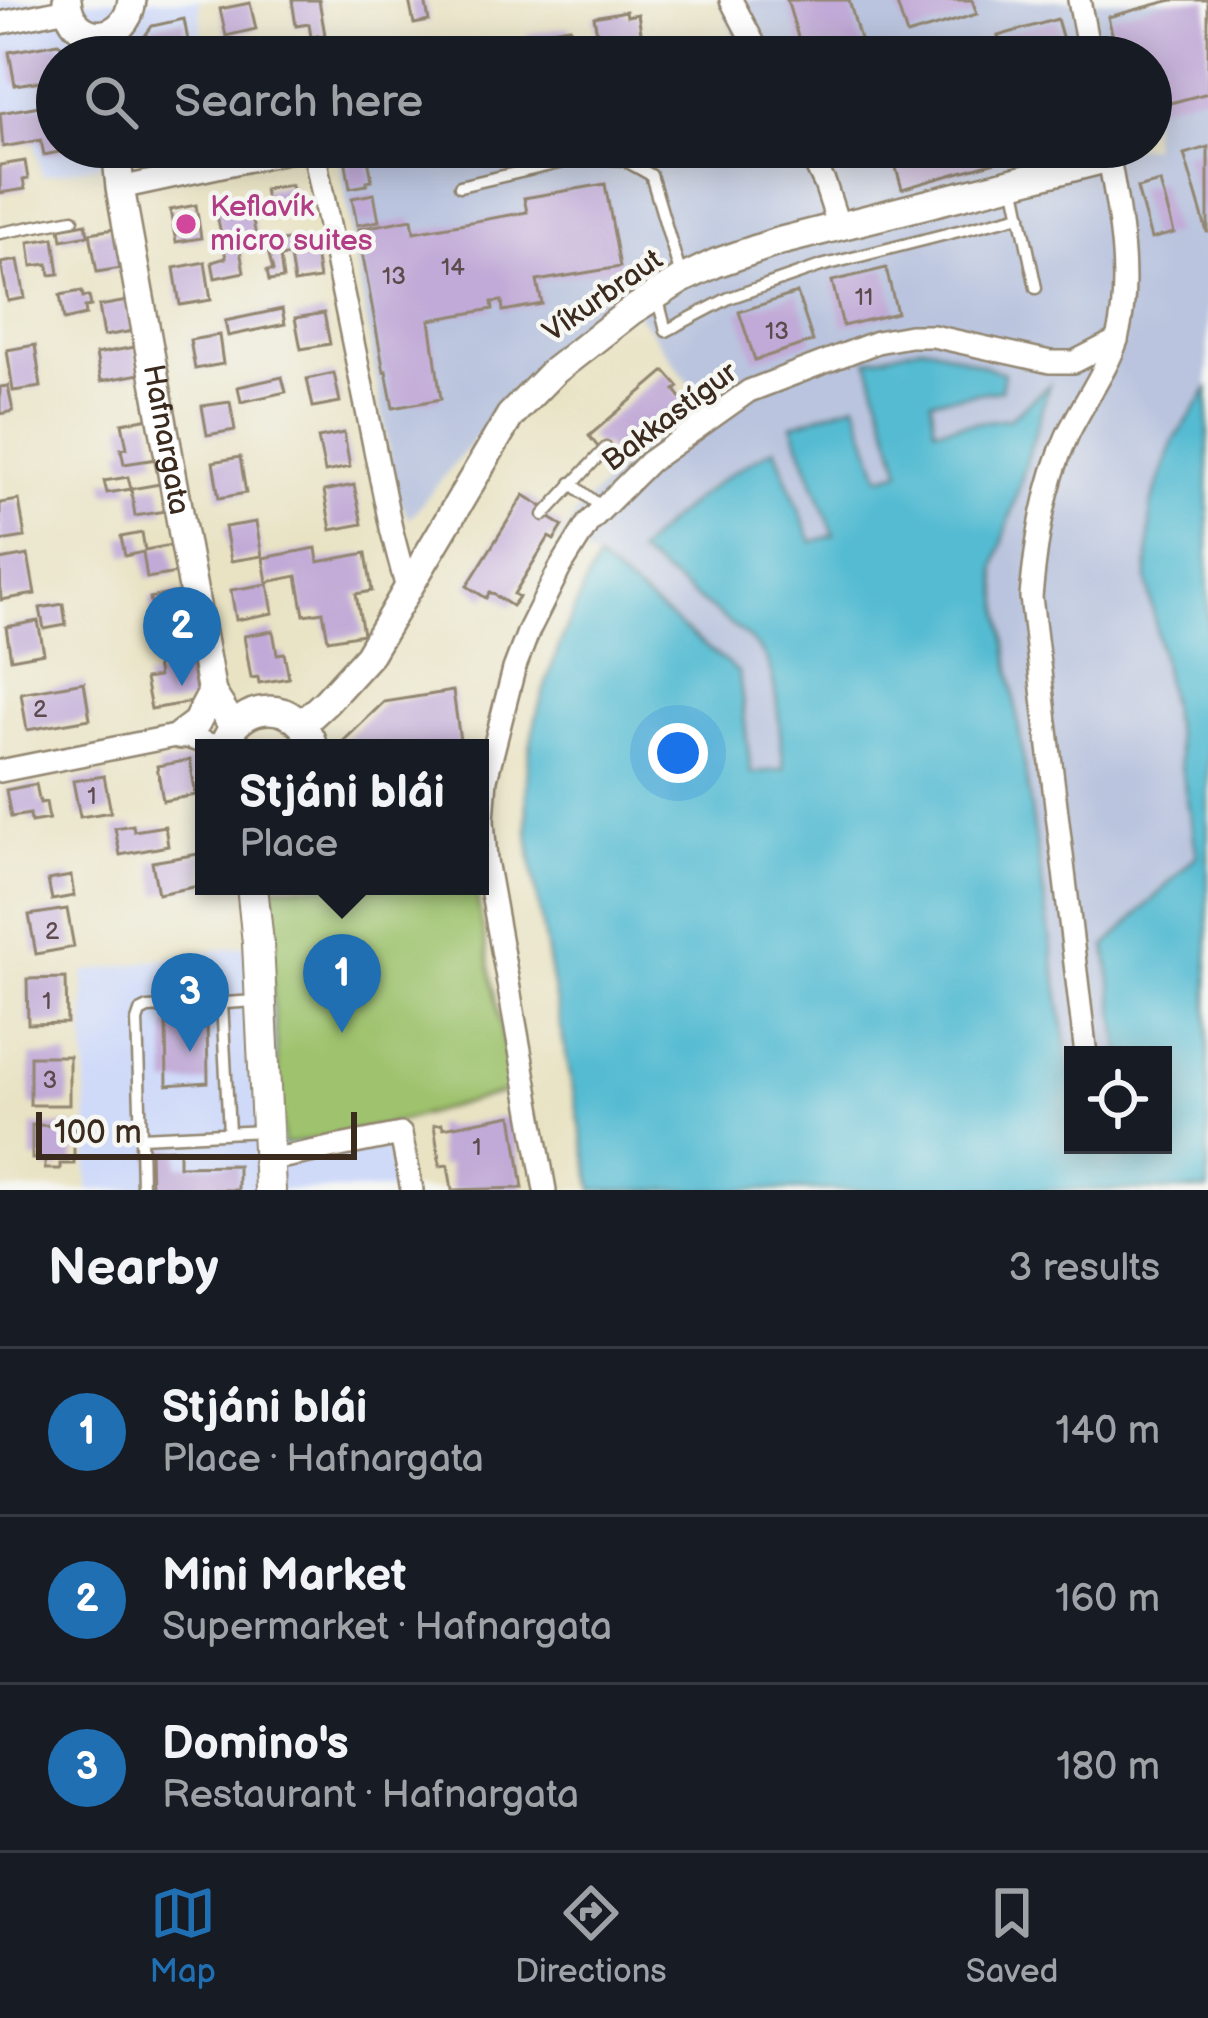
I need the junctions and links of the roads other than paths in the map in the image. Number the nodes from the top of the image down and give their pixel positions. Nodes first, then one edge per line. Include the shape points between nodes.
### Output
1 (132, 0) edge
2 (731, 0) edge
3 (1079, 0) edge
4 (67, 4) edge
5 (0, 23) edge
6 (91, 36) edge
7 (114, 36) edge
8 (750, 36) edge
9 (1086, 36) edge
10 (118, 168) edge
11 (213, 168) edge
12 (315, 168) edge
13 (538, 168) edge
14 (638, 168) edge
15 (817, 168) edge
16 (1056, 168) edge
17 (1111, 168) edge
18 (1014, 181) junction
19 (460, 186) dead end
20 (119, 188) junction
21 (1021, 215) junction
22 (74, 219) dead end
23 (839, 227) junction
24 (0, 233) edge
25 (682, 279) junction
26 (1036, 288) dead end
27 (657, 294) junction
28 (1117, 340) junction
29 (606, 448) dead end
30 (571, 483) junction
31 (601, 507) junction
32 (544, 515) dead end
33 (406, 589) junction
34 (212, 693) junction
35 (180, 736) junction
36 (308, 736) edge
37 (214, 739) edge
38 (226, 739) edge
39 (227, 739) edge
40 (489, 767) edge
41 (0, 770) edge
42 (489, 877) edge
43 (253, 895) edge
44 (261, 1000) junction
45 (222, 1003) junction
46 (1085, 1046) edge
47 (229, 1132) junction
48 (141, 1137) junction
49 (270, 1160) edge
50 (142, 1190) edge
51 (412, 1190) edge
52 (545, 1190) edge

1 - 7 street
2 - 8 street
3 - 9 street
4 - 5 street
4 - 6 street
10 - 20 street, Hafnargata
11 - 20 street
12 - 33 street
13 - 19 lane
14 - 25 lane via 651,176
15 - 23 street
16 - 18 street, Víkurbraut
17 - 28 street via 1124,275
18 - 21 lane
18 - 23 street, Víkurbraut
20 - 34 street, Hafnargata
21 - 26 lane
21 - 27 lane via 821,266 728,298 666,331
22 - 24 lane
23 - 25 street, Víkurbraut
25 - 27 street, Víkurbraut
27 - 33 street, Víkurbraut via 591,340 510,416
28 - 31 street, Bakkastígur via 1074,362 933,336 877,342 749,391
28 - 46 street via 1065,440 1031,597
29 - 30 lane
30 - 31 lane
30 - 32 lane
31 - 40 street, Bakkastígur via 529,630
33 - 36 street, Víkurbraut
34 - 35 street
34 - 38 street, Hafnargata
35 - 37 street
35 - 41 street
36 - 39 street via 292,716 267,710 243,717
42 - 52 street, Bakkastígur
43 - 44 main road
44 - 45 lane
44 - 49 main road
45 - 47 lane
45 - 48 lane via 140,1012
47 - 48 lane
47 - 49 lane
48 - 50 lane
49 - 51 street via 401,1134

